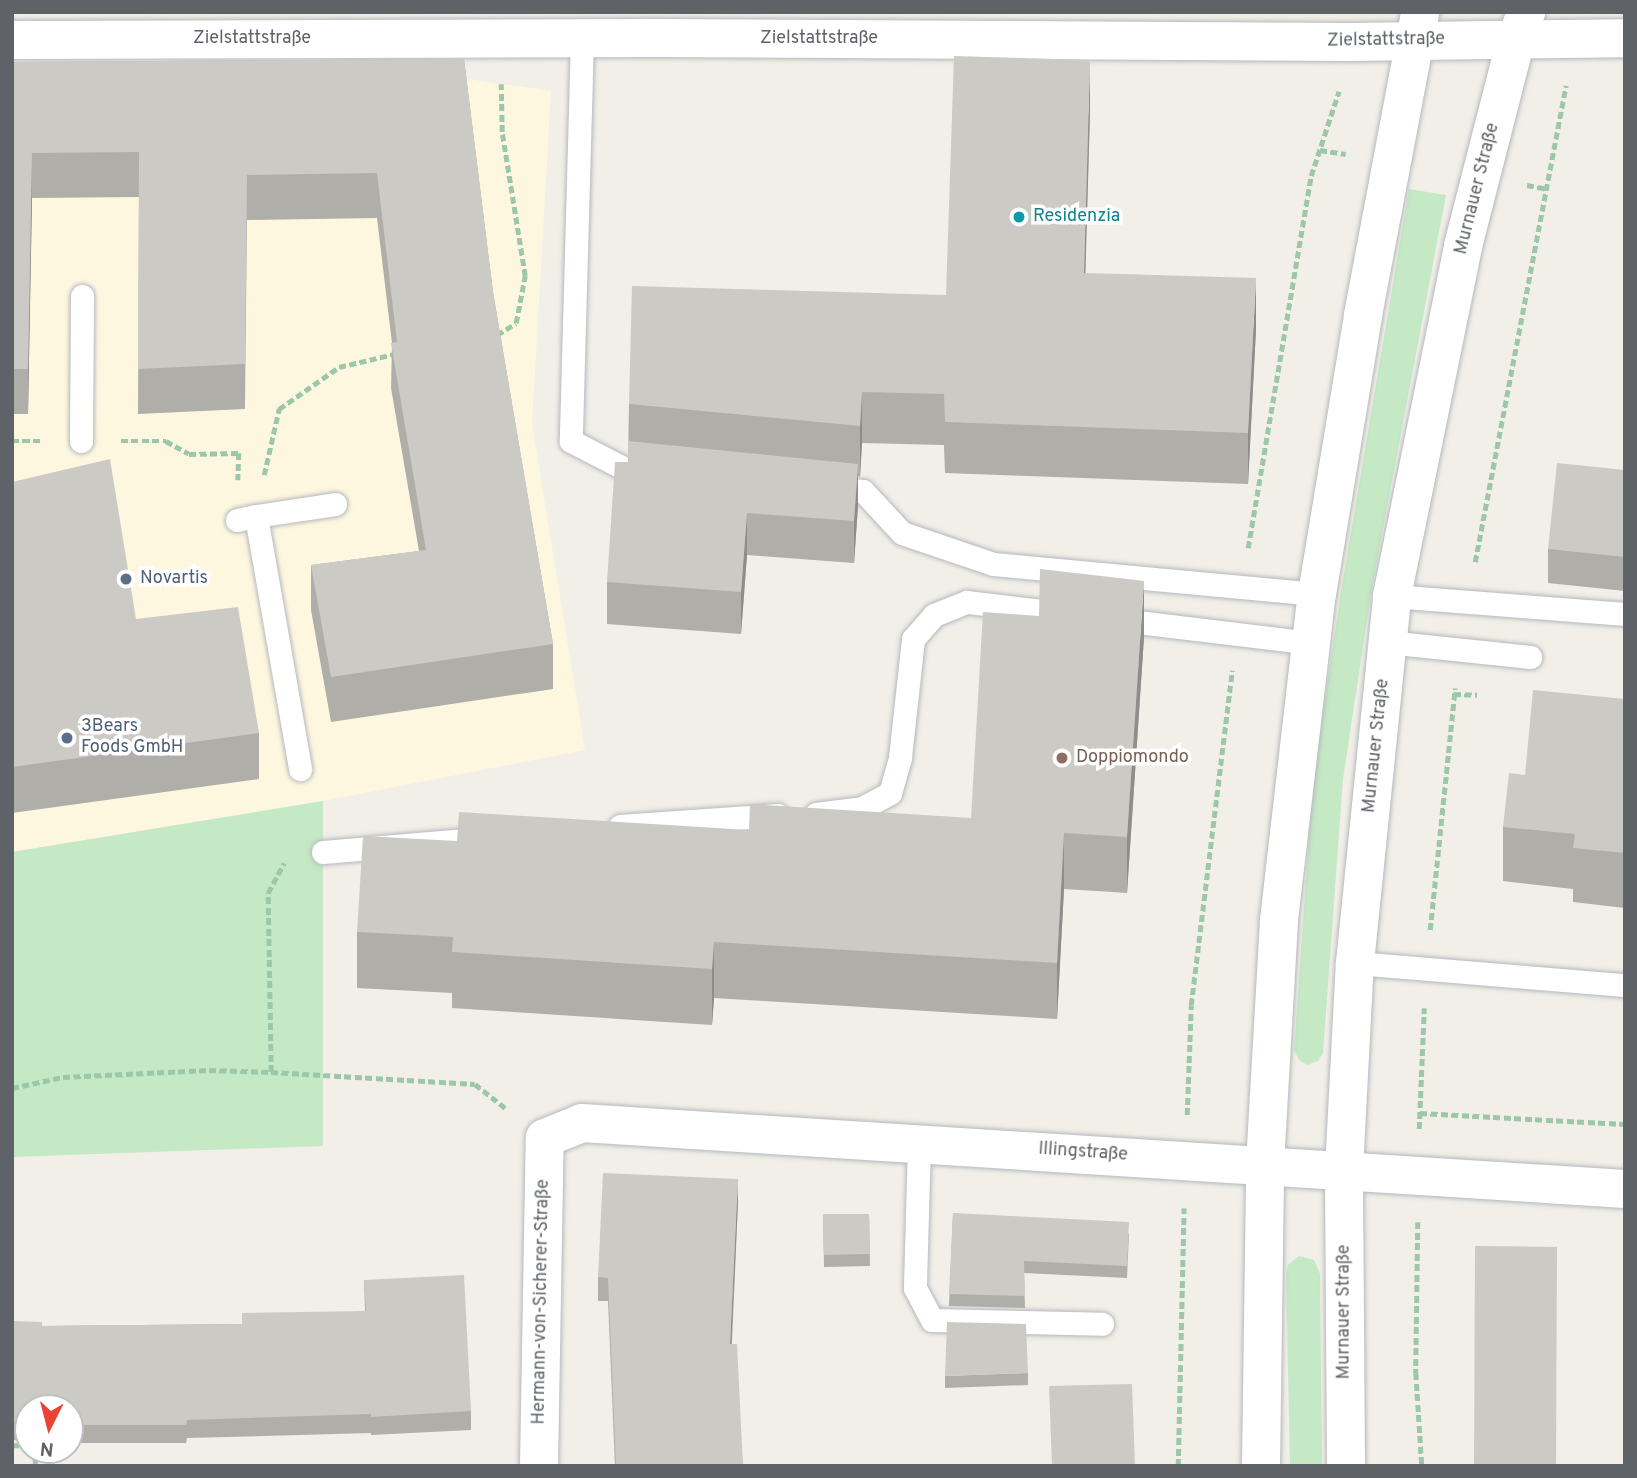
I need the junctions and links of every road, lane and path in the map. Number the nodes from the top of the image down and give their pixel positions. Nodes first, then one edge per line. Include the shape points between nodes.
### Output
1 (1521, 26) edge
2 (1417, 27) edge
3 (498, 38) junction
4 (582, 38) junction
5 (1625, 38) edge
6 (12, 40) edge
7 (1567, 78) dead end
8 (1343, 81) dead end
9 (82, 296) dead end
10 (486, 342) edge
11 (401, 353) edge
12 (12, 440) edge
13 (81, 441) junction
14 (665, 472) edge
15 (810, 486) edge
16 (335, 504) dead end
17 (246, 518) junction
18 (1242, 586) junction
19 (1317, 594) junction
20 (1392, 596) junction
21 (1468, 600) junction
22 (1625, 614) edge
23 (1236, 634) junction
24 (1387, 642) junction
25 (1311, 643) junction
26 (1460, 650) junction
27 (1530, 657) dead end
28 (300, 769) dead end
29 (594, 828) edge
30 (512, 835) edge
31 (323, 852) joint
32 (1355, 963) junction
33 (1426, 967) junction
34 (1625, 985) edge
35 (271, 1072) junction
36 (12, 1087) edge
37 (1420, 1113) junction
38 (1625, 1124) edge
39 (544, 1138) junction
40 (919, 1142) junction
41 (1185, 1160) junction
42 (1265, 1164) junction
43 (1344, 1170) junction
44 (1419, 1175) junction
45 (1625, 1189) edge
46 (1102, 1324) dead end
47 (540, 1466) edge
48 (1178, 1466) edge
49 (1261, 1466) edge
50 (1346, 1466) edge
51 (1422, 1466) edge

1 - 2 street, Zielstattstraße
1 - 5 street, Zielstattstraße via 1574,39
1 - 20 street, Murnauer Straße via 1463,246
2 - 4 street, Zielstattstraße
2 - 19 street
3 - 4 street, Zielstattstraße
3 - 6 street, Zielstattstraße
3 - 10 path via 502,132 525,276 516,323
4 - 14 lane via 571,442 625,469
7 - 21 path
8 - 18 path via 1311,176
9 - 13 lane
11 - 17 path via 339,367 279,409
12 - 13 path
13 - 17 path via 166,441 189,454 239,453
15 - 18 lane via 863,491 902,533 993,564
16 - 17 lane
17 - 28 lane
18 - 19 lane
19 - 25 street
20 - 21 lane
20 - 24 street, Murnauer Straße
21 - 22 lane
23 - 25 lane
23 - 29 lane via 967,602 934,615 913,639 900,757 890,793 862,808 806,815
23 - 41 path via 1191,1005
24 - 26 lane
24 - 32 street, Murnauer Straße
25 - 42 street via 1279,920
26 - 27 lane
26 - 33 path
30 - 31 lane
31 - 35 path via 285,862 268,893
32 - 33 lane
32 - 43 street, Murnauer Straße
33 - 34 lane
33 - 37 path
35 - 36 path via 63,1077
35 - 39 path via 475,1084
37 - 38 path
37 - 44 path
39 - 40 street, Illingstraße via 582,1123
39 - 47 street, Hermann-von-Sicherer-Straße
40 - 41 street, Illingstraße
40 - 46 lane via 915,1288 932,1320
41 - 42 street, Illingstraße
41 - 48 path
42 - 43 street, Illingstraße
42 - 49 street
43 - 44 street, Illingstraße
43 - 50 street, Murnauer Straße
44 - 45 street, Illingstraße
44 - 51 path via 1416,1373

